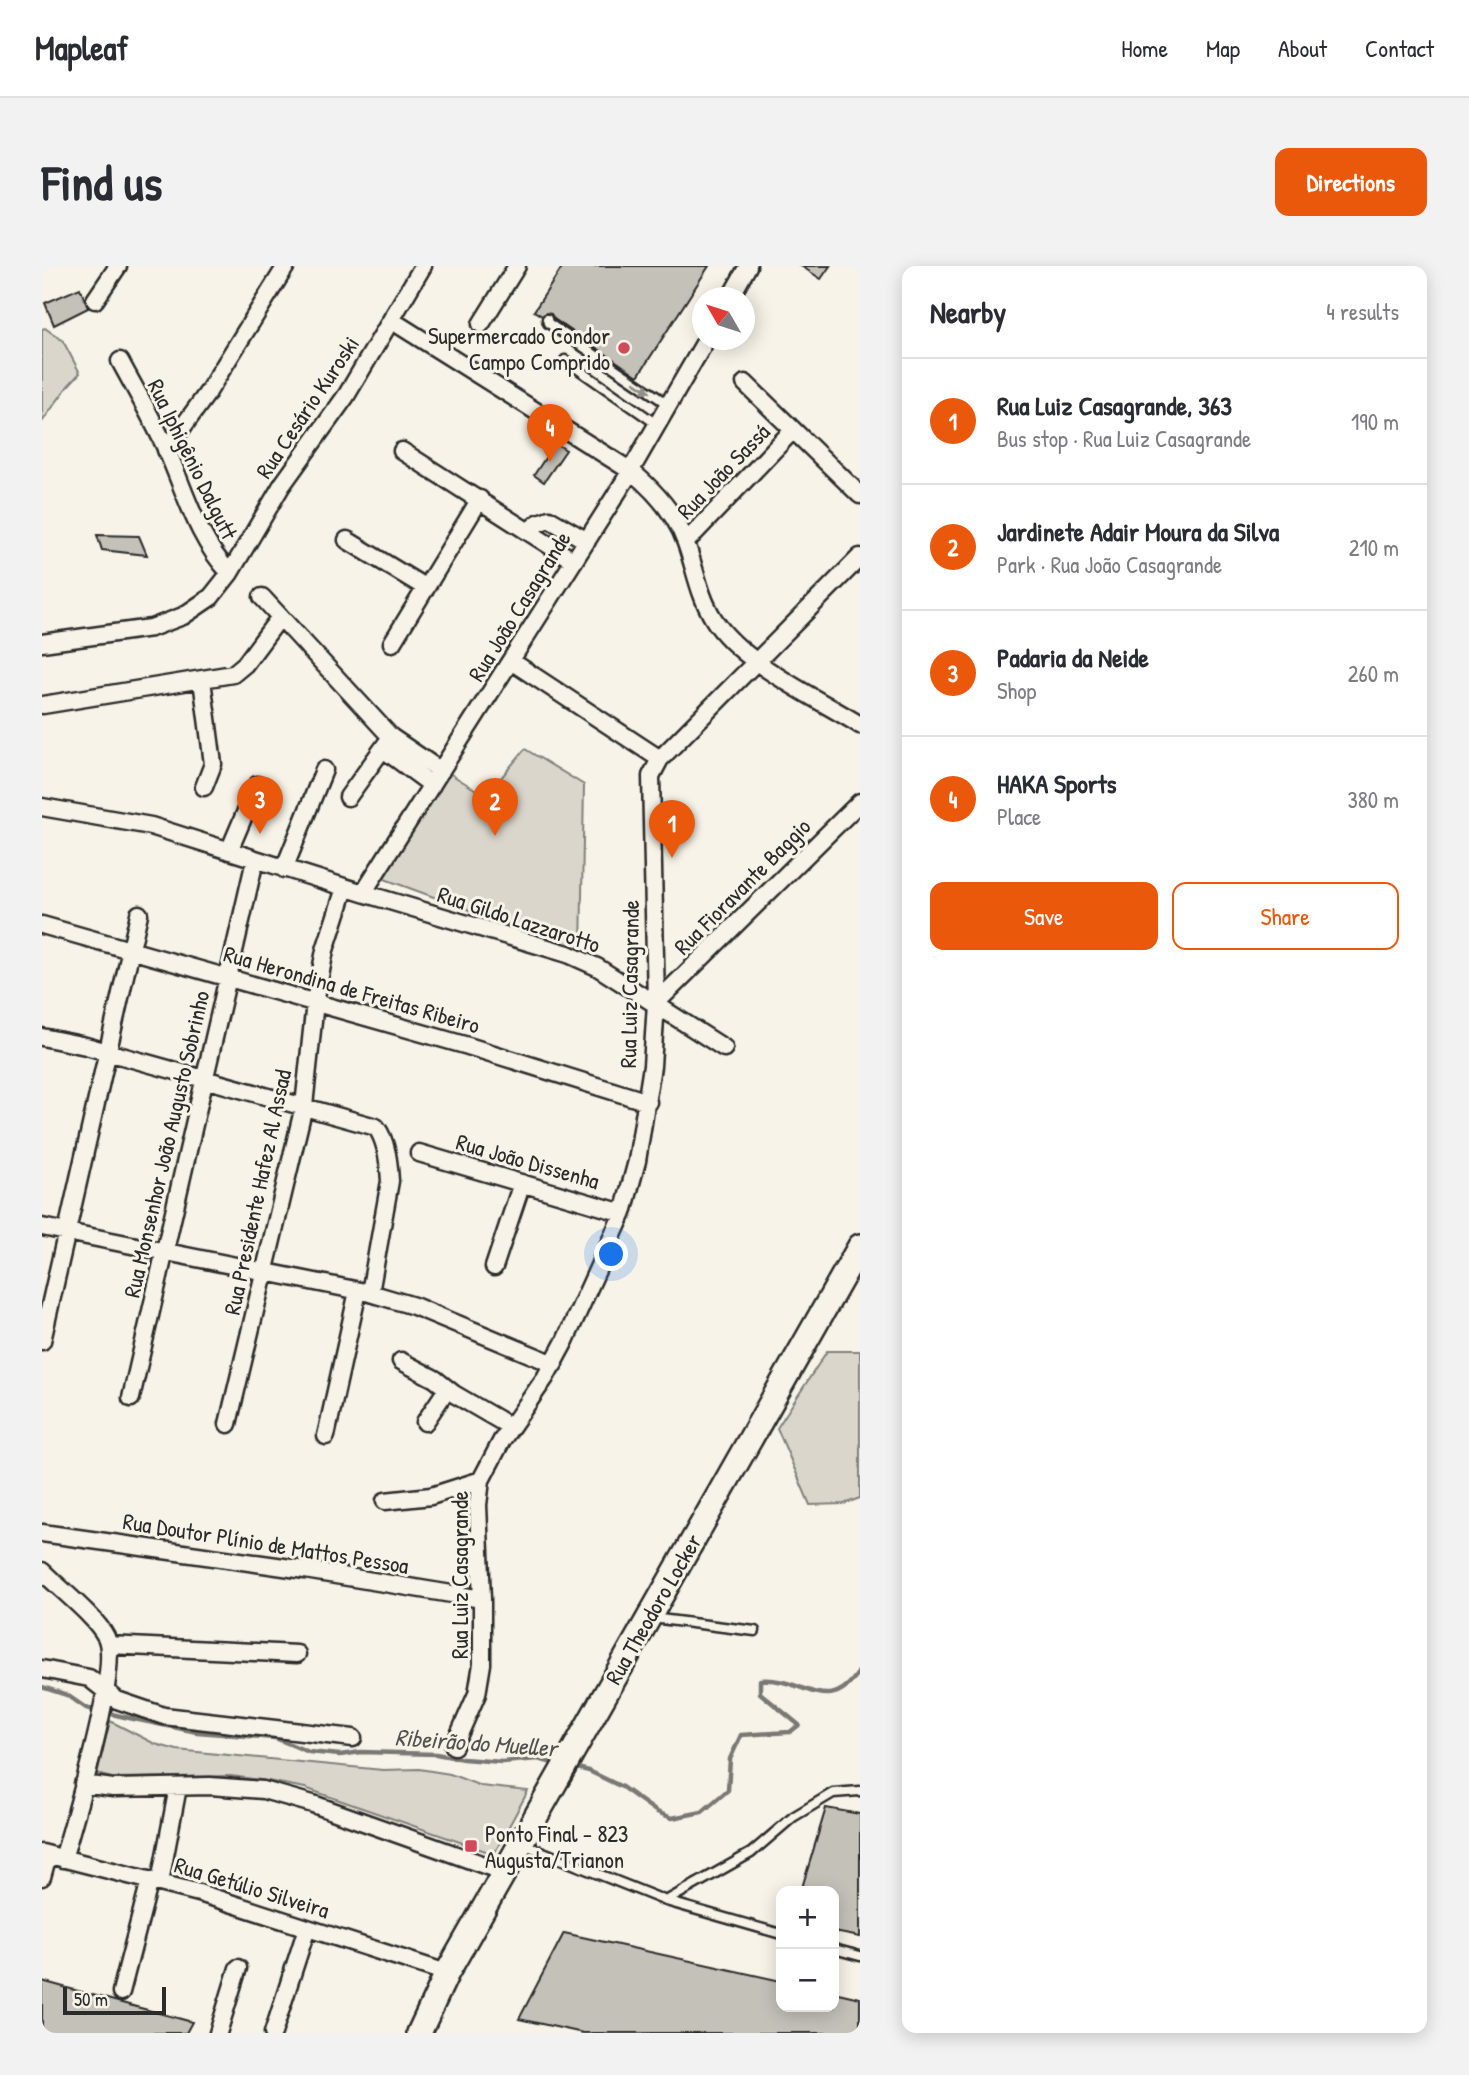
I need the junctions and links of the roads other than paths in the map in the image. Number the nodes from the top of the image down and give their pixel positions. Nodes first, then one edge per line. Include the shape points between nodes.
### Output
1 (118, 266) edge
2 (286, 266) edge
3 (423, 266) edge
4 (517, 266) edge
5 (748, 266) edge
6 (736, 287) edge
7 (95, 300) dead end
8 (547, 319) dead end
9 (391, 320) junction
10 (481, 324) dead end
11 (700, 350) edge
12 (120, 360) dead end
13 (565, 360) dead end
14 (745, 383) dead end
15 (669, 405) junction
16 (658, 425) junction
17 (793, 430) junction
18 (166, 450) junction
19 (402, 451) dead end
20 (631, 471) junction
21 (860, 495) edge
22 (480, 499) junction
23 (529, 531) junction
24 (347, 540) dead end
25 (587, 541) junction
26 (686, 542) junction
27 (860, 557) edge
28 (574, 561) junction
29 (230, 573) junction
30 (426, 588) junction
31 (262, 597) dead end
32 (280, 617) junction
33 (42, 643) edge
34 (392, 643) dead end
35 (511, 661) junction
36 (756, 662) junction
37 (202, 680) junction
38 (43, 705) edge
39 (860, 725) edge
40 (387, 743) junction
41 (660, 759) junction
42 (324, 770) dead end
43 (441, 771) junction
44 (257, 785) dead end
45 (432, 785) junction
46 (204, 787) dead end
47 (348, 797) dead end
48 (860, 802) edge
49 (42, 807) edge
50 (229, 850) junction
51 (255, 860) junction
52 (284, 869) junction
53 (345, 888) junction
54 (363, 893) junction
55 (139, 914) dead end
56 (42, 925) edge
57 (131, 950) junction
58 (228, 978) junction
59 (315, 1002) junction
60 (656, 1003) junction
61 (42, 1037) edge
62 (724, 1048) dead end
63 (108, 1053) junction
64 (204, 1079) junction
65 (648, 1102) junction
66 (304, 1106) junction
67 (419, 1153) dead end
68 (522, 1183) junction
69 (623, 1213) junction
70 (42, 1227) edge
71 (67, 1232) junction
72 (860, 1246) edge
73 (164, 1251) junction
74 (494, 1268) dead end
75 (264, 1272) junction
76 (364, 1292) junction
77 (42, 1341) edge
78 (401, 1361) dead end
79 (554, 1364) junction
80 (447, 1389) junction
81 (131, 1398) dead end
82 (425, 1422) dead end
83 (228, 1424) dead end
84 (511, 1427) junction
85 (326, 1436) dead end
86 (481, 1480) junction
87 (385, 1501) dead end
88 (42, 1533) edge
89 (42, 1571) edge
90 (482, 1599) junction
91 (649, 1618) junction
92 (755, 1631) dead end
93 (109, 1645) junction
94 (297, 1654) dead end
95 (42, 1669) edge
96 (103, 1705) junction
97 (353, 1738) dead end
98 (454, 1746) dead end
99 (83, 1784) junction
100 (178, 1787) junction
101 (860, 1791) edge
102 (521, 1843) junction
103 (51, 1856) edge
104 (504, 1872) junction
105 (42, 1877) edge
106 (155, 1881) junction
107 (666, 1901) junction
108 (307, 1928) junction
109 (776, 1933) edge
110 (839, 1950) edge
111 (860, 1956) edge
112 (238, 1968) dead end
113 (447, 1973) junction
114 (121, 1992) dead end
115 (213, 2032) edge
116 (273, 2033) edge
117 (405, 2033) edge
118 (419, 2033) edge

1 - 7 street
2 - 18 street via 206,396
3 - 9 street, Rua Cesário Kuroski
4 - 10 street
5 - 6 street
8 -> 15 lane
9 - 20 street
9 - 29 street, Rua Cesário Kuroski
11 - 15 street, Rua João Casagrande
12 - 18 street, Rua Iphigênio Dalgutt
13 - 16 lane
14 - 17 street
15 - 16 street, Rua João Casagrande
16 - 20 street, Rua João Casagrande
17 - 21 street
17 - 26 street, Rua João Sassá
18 - 29 street, Rua Iphigênio Dalgutt via 205,542
19 - 22 street
20 - 25 street, Rua João Casagrande
20 - 26 street via 664,504
22 - 23 street
22 - 30 street
23 - 25 street via 549,519
23 - 28 street
24 - 30 street
25 - 28 street, Rua João Casagrande
26 - 36 street via 713,619
27 - 36 street, Rua Luiz Casagrande
28 - 35 street, Rua João Casagrande
29 - 33 street, Rua Cesário Kuroski via 211,597 169,623 136,632
30 - 34 street
31 - 32 street
32 - 37 street via 239,670
32 - 40 street
35 - 41 street
35 - 43 street, Rua João Casagrande
36 - 39 street
36 - 41 street, Rua Luiz Casagrande
37 - 38 street
37 - 46 street via 213,764
40 - 43 street
40 - 45 street
40 - 47 street
41 - 60 street, Rua Luiz Casagrande via 650,776
42 - 52 street
43 - 45 street, Rua João Casagrande
44 - 50 street
45 - 54 street, Rua João Casagrande
48 - 60 street, Rua Fioravante Baggio
49 - 50 street, Rua Gildo Lazzarotto via 132,821
50 - 51 street, Rua Gildo Lazzarotto
51 - 52 street, Rua Gildo Lazzarotto
51 - 58 street, Rua Monsenhor João Augusto Sobrinho
52 - 53 street, Rua Gildo Lazzarotto
53 - 54 street, Rua Gildo Lazzarotto
53 - 59 street, Rua Presidente Hafez Al Assad via 325,950
54 - 60 street, Rua Gildo Lazzarotto via 568,954
55 - 57 street
56 - 57 street, Rua Herondina de Freitas Ribeiro
57 - 58 street, Rua Herondina de Freitas Ribeiro
57 - 63 street
58 - 59 street, Rua Herondina de Freitas Ribeiro
58 - 64 street, Rua Monsenhor João Augusto Sobrinho
59 - 65 street, Rua Herondina de Freitas Ribeiro
59 - 66 street, Rua Presidente Hafez Al Assad
60 - 62 street, Rua Gildo Lazzarotto
60 - 65 street, Rua Luiz Casagrande
61 - 63 street
63 - 64 street
63 - 71 street
64 - 66 street
64 - 73 street, Rua Monsenhor João Augusto Sobrinho
65 - 69 street, Rua Luiz Casagrande
66 - 75 street, Rua Presidente Hafez Al Assad
66 - 76 street via 376,1127 382,1137 390,1181
67 - 68 street, Rua João Dissenha
68 - 69 street, Rua João Dissenha
68 - 74 street
69 - 79 street, Rua Luiz Casagrande
70 - 71 street
71 - 73 street
71 - 77 street
72 - 91 main road, Rua Theodoro Locker
73 - 75 street
73 - 81 street, Rua Monsenhor João Augusto Sobrinho
75 - 76 street
75 - 83 street, Rua Presidente Hafez Al Assad
76 - 79 street via 414,1306
76 - 85 street
78 - 80 street
79 - 84 street, Rua Luiz Casagrande
80 - 82 street
80 - 84 street
84 - 86 street, Rua Luiz Casagrande
86 - 87 street via 431,1496
86 - 90 street, Rua Luiz Casagrande
88 - 90 street, Rua Doutor Plínio de Mattos Pessoa
89 - 93 street via 97,1625
90 - 98 street, Rua Luiz Casagrande via 480,1679
91 - 92 lane
91 - 102 main road, Rua Theodoro Locker
93 - 94 street
93 - 96 street
95 - 96 street via 89,1678
96 - 97 street
96 - 99 street
99 - 100 street
99 - 103 street
100 - 104 street via 235,1787 288,1796
100 - 106 street
101 - 107 lane via 833,1793 793,1817 751,1853
102 - 104 main road, Rua Theodoro Locker
102 - 107 lane
103 - 105 street
103 - 106 street, Rua Getúlio Silveira
104 - 113 main road, Rua Theodoro Locker
106 - 108 street, Rua Getúlio Silveira
106 - 114 street
107 - 109 lane
108 - 113 street, Rua Getúlio Silveira
108 - 116 street
110 - 111 lane
112 - 115 street
113 - 117 main road, Rua Theodoro Locker
113 - 118 main road, Rua Theodoro Locker

